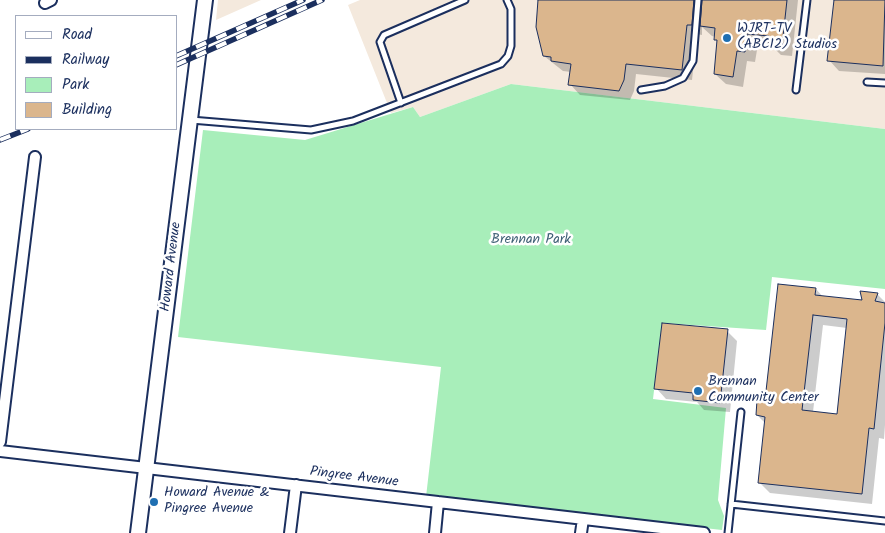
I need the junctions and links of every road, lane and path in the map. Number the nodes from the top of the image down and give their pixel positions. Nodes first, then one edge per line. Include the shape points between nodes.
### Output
1 (205, 0) edge
2 (465, 0) edge
3 (507, 0) edge
4 (698, 0) edge
5 (808, 0) edge
6 (867, 82) dead end
7 (885, 83) edge
8 (641, 90) dead end
9 (796, 90) dead end
10 (401, 103) junction
11 (190, 120) junction
12 (35, 157) dead end
13 (741, 412) dead end
14 (0, 442) edge
15 (0, 452) edge
16 (145, 468) junction
17 (296, 486) junction
18 (438, 502) junction
19 (731, 504) junction
20 (583, 519) junction
21 (885, 521) edge
22 (138, 533) edge
23 (290, 533) edge
24 (435, 533) edge
25 (581, 533) edge
26 (704, 533) edge
27 (728, 533) edge

1 - 11 street, Howard Avenue
2 - 10 lane via 384,35 380,42
3 - 10 lane via 511,9 511,46 501,64
4 - 8 lane via 693,61 683,78 665,86
5 - 9 lane
6 - 7 lane
10 - 11 lane via 353,121 311,130
11 - 16 street, Howard Avenue
12 - 14 street
13 - 19 lane
15 - 16 street, Pingree Avenue
16 - 17 street, Pingree Avenue
16 - 22 street, Howard Avenue
17 - 18 street, Pingree Avenue
17 - 23 street
18 - 20 street, Pingree Avenue
18 - 24 street
19 - 21 lane
19 - 27 lane
20 - 25 street
20 - 26 street, Pingree Avenue

